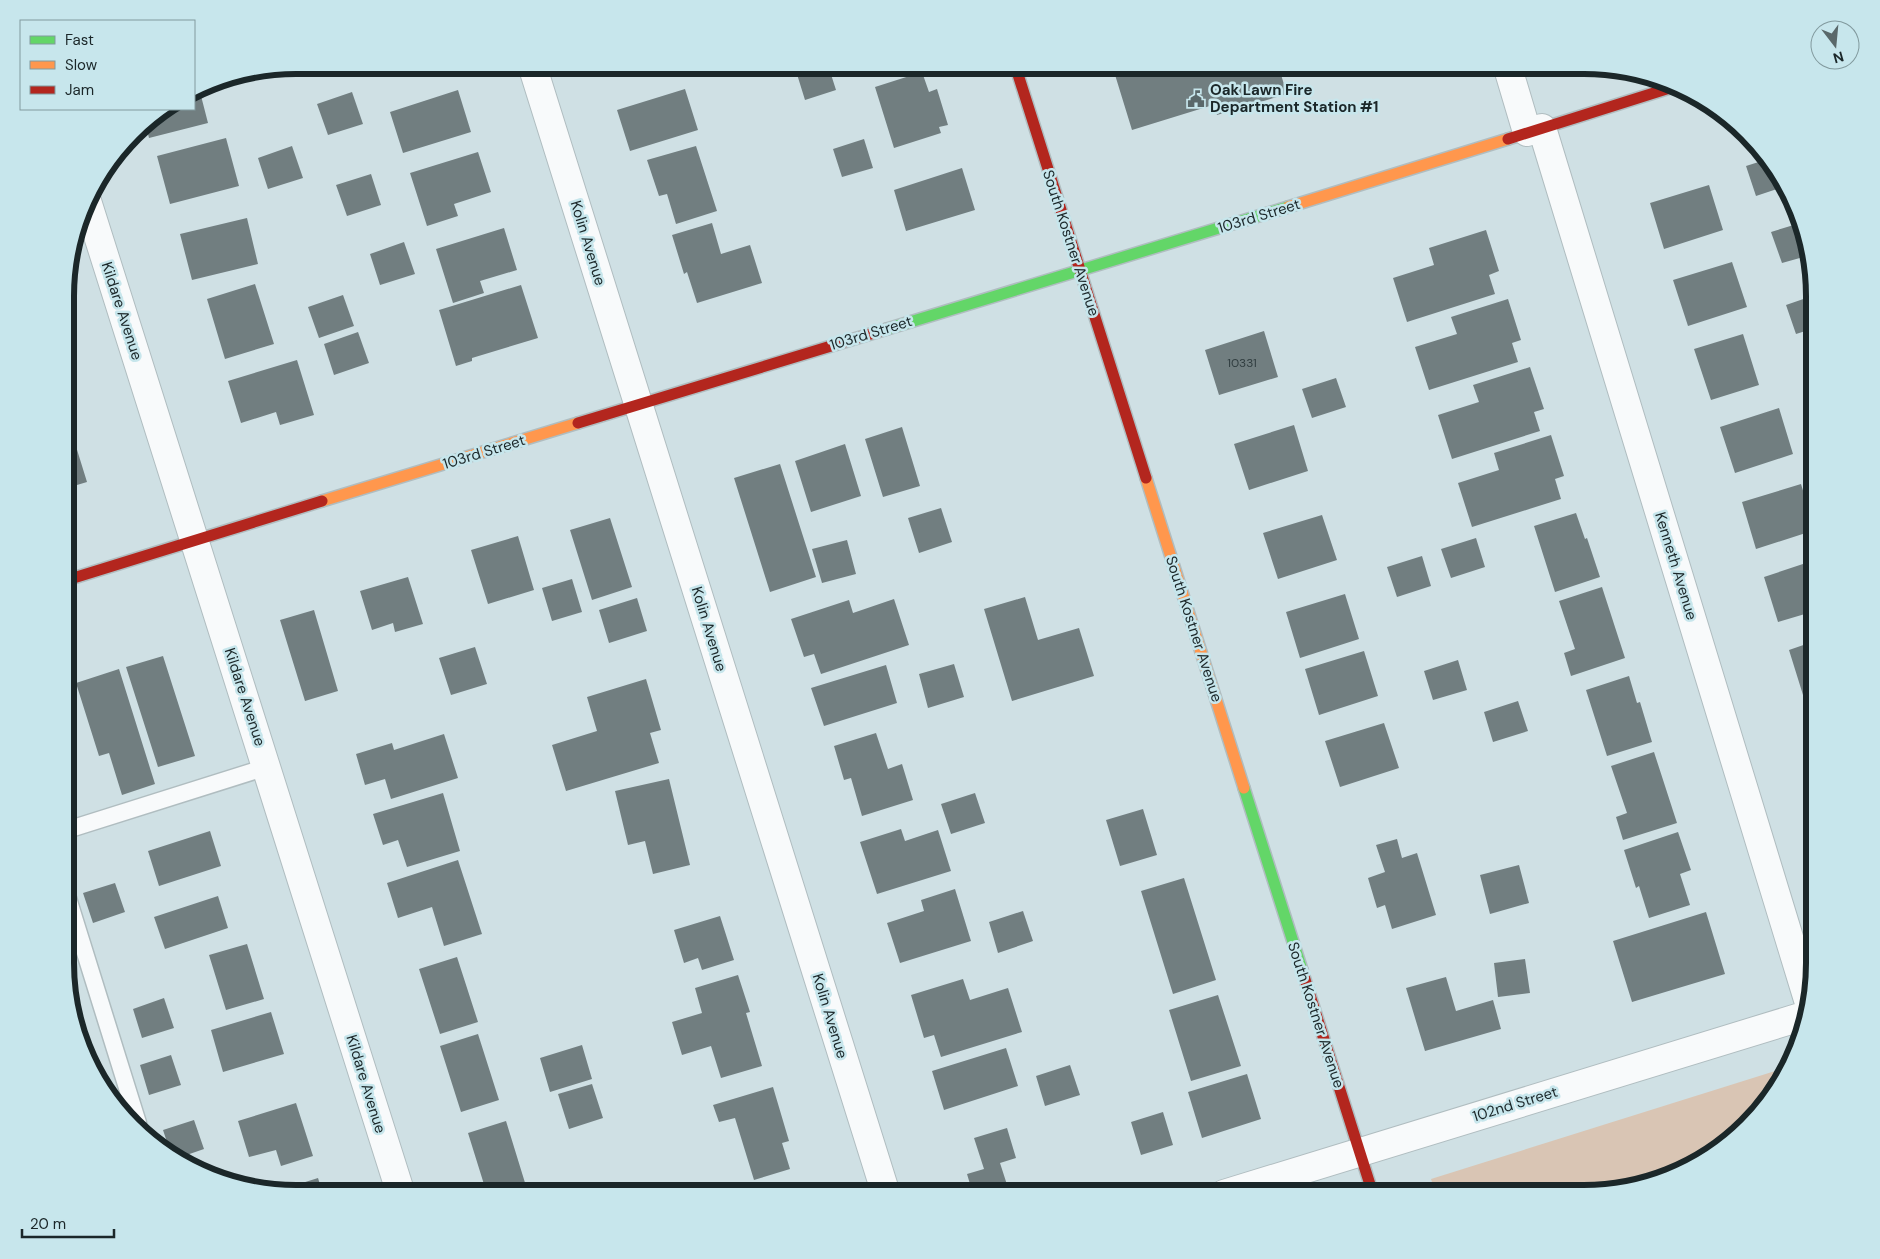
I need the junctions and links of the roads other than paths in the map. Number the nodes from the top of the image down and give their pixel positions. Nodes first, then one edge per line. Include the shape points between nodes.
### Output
1 (535, 74) edge
2 (1018, 74) edge
3 (1511, 74) edge
4 (1665, 89) edge
5 (1535, 130) junction
6 (91, 212) edge
7 (1080, 270) junction
8 (638, 404) junction
9 (195, 540) junction
10 (74, 578) edge
11 (266, 767) junction
12 (74, 828) edge
13 (74, 918) edge
14 (1804, 989) edge
15 (1800, 1017) edge
16 (136, 1117) edge
17 (1360, 1152) junction
18 (398, 1185) edge
19 (883, 1185) edge
20 (1253, 1185) edge
21 (1370, 1185) edge

1 - 8 street, Kolin Avenue
2 - 7 main road, South Kostner Avenue
3 - 5 street, Kenneth Avenue
4 - 5 main road, 103rd Street
5 - 7 main road, 103rd Street
5 - 14 street, Kenneth Avenue
6 - 9 street, Kildare Avenue
7 - 8 main road, 103rd Street
7 - 17 main road, South Kostner Avenue
8 - 9 main road, 103rd Street
8 - 19 street, Kolin Avenue
9 - 10 main road, 103rd Street
9 - 11 street, Kildare Avenue
11 - 12 lane
11 - 18 street, Kildare Avenue
13 - 16 lane
15 - 17 street, 102nd Street
17 - 20 street, 102nd Street
17 - 21 main road, South Kostner Avenue

